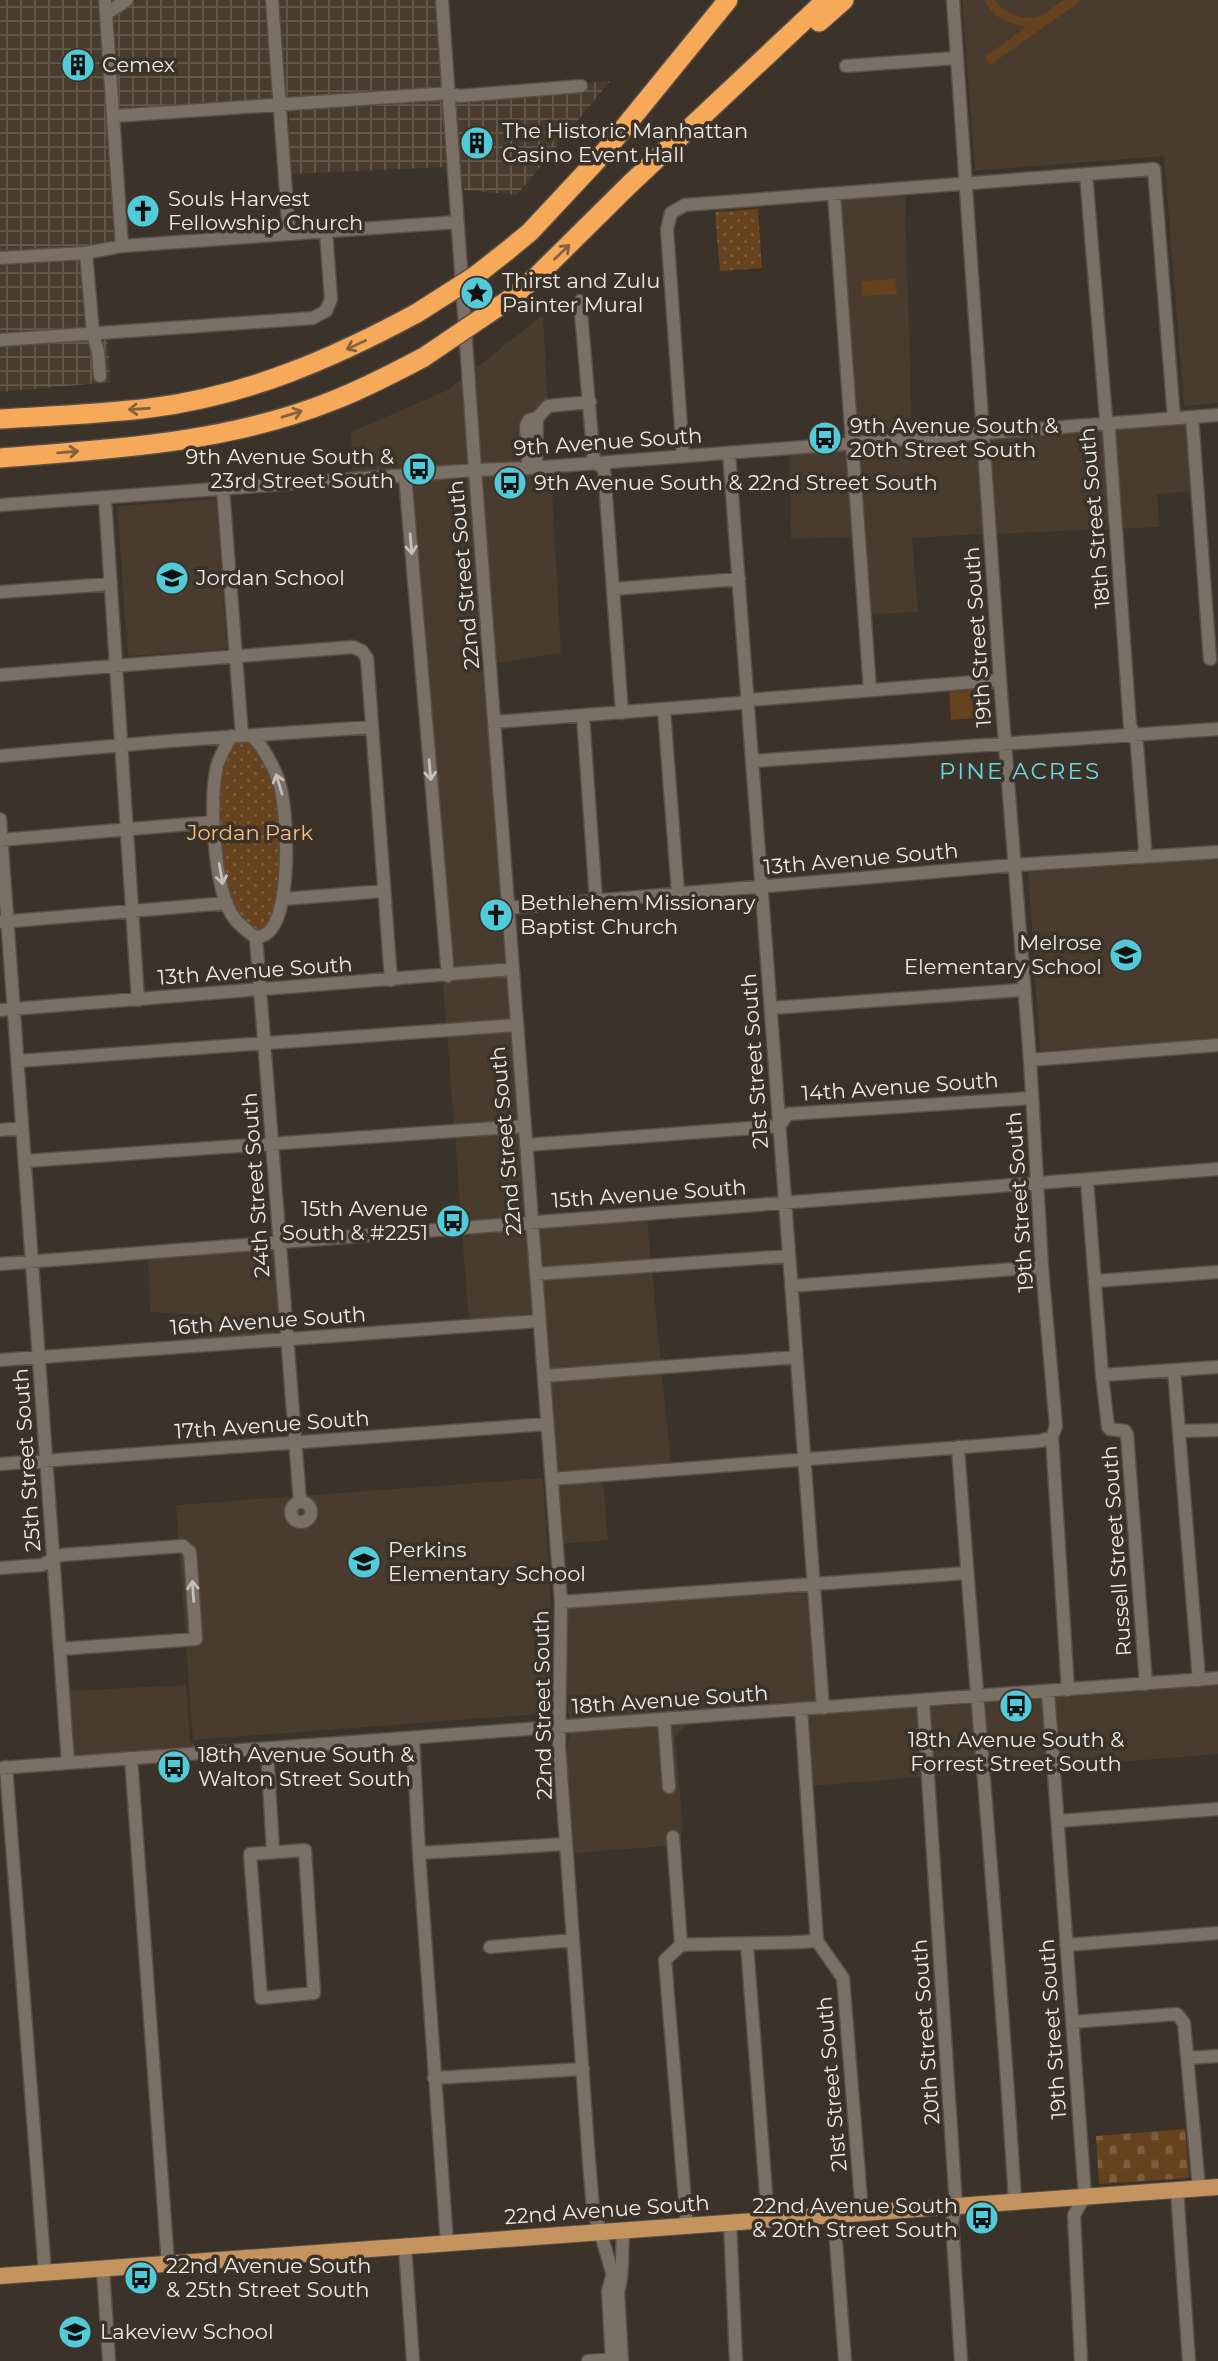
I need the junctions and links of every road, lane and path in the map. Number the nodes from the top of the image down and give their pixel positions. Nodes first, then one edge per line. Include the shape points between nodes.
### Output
1 (105, 0) edge
2 (127, 0) edge
3 (272, 0) edge
4 (442, 0) edge
5 (715, 0) edge
6 (728, 0) edge
7 (826, 0) edge
8 (844, 0) edge
9 (953, 0) edge
10 (106, 14) junction
11 (956, 58) junction
12 (846, 66) dead end
13 (582, 86) dead end
14 (449, 93) junction
15 (280, 104) junction
16 (114, 116) junction
17 (601, 156) junction
18 (1086, 174) junction
19 (629, 185) junction
20 (965, 185) junction
21 (834, 194) junction
22 (457, 222) junction
23 (326, 231) junction
24 (289, 234) junction
25 (122, 246) junction
26 (86, 253) junction
27 (0, 258) edge
28 (580, 301) dead end
29 (93, 334) junction
30 (0, 340) edge
31 (100, 376) dead end
32 (590, 402) junction
33 (1218, 415) edge
34 (1192, 417) junction
35 (1174, 418) junction
36 (0, 419) edge
37 (1107, 424) junction
38 (982, 433) junction
39 (851, 443) junction
40 (729, 453) junction
41 (683, 456) junction
42 (0, 458) edge
43 (594, 462) junction
44 (532, 466) junction
45 (475, 470) junction
46 (405, 476) junction
47 (223, 489) junction
48 (105, 498) junction
49 (0, 505) edge
50 (739, 579) junction
51 (111, 584) junction
52 (612, 589) junction
53 (0, 592) edge
54 (235, 657) junction
55 (1210, 659) dead end
56 (117, 666) junction
57 (0, 675) edge
58 (1000, 680) junction
59 (870, 690) junction
60 (748, 700) junction
61 (664, 710) junction
62 (622, 713) junction
63 (583, 716) junction
64 (495, 722) junction
65 (372, 727) junction
66 (1218, 729) edge
67 (1135, 735) junction
68 (242, 736) junction
69 (1005, 744) junction
70 (122, 745) junction
71 (0, 756) edge
72 (752, 761) junction
73 (0, 819) edge
74 (213, 822) junction
75 (127, 830) junction
76 (1, 840) edge
77 (1218, 852) edge
78 (1143, 857) junction
79 (1014, 865) junction
80 (762, 887) junction
81 (384, 891) junction
82 (678, 893) junction
83 (283, 899) junction
84 (596, 900) junction
85 (227, 903) junction
86 (508, 908) junction
87 (133, 911) junction
88 (4, 921) edge
89 (256, 938) junction
90 (513, 969) junction
91 (448, 976) junction
92 (391, 980) junction
93 (261, 990) junction
94 (1023, 990) junction
95 (138, 1000) junction
96 (771, 1008) junction
97 (14, 1009) junction
98 (0, 1010) edge
99 (516, 1025) junction
100 (265, 1043) junction
101 (1218, 1045) edge
102 (1030, 1060) junction
103 (18, 1061) junction
104 (1032, 1098) junction
105 (525, 1126) junction
106 (779, 1126) junction
107 (22, 1128) junction
108 (0, 1130) edge
109 (272, 1142) junction
110 (526, 1145) junction
111 (25, 1161) junction
112 (1218, 1169) edge
113 (1087, 1180) junction
114 (1037, 1183) junction
115 (785, 1203) junction
116 (532, 1223) junction
117 (280, 1242) junction
118 (789, 1256) junction
119 (32, 1261) junction
120 (0, 1264) edge
121 (1042, 1267) junction
122 (1218, 1272) edge
123 (536, 1274) junction
124 (1095, 1281) junction
125 (791, 1286) junction
126 (540, 1321) junction
127 (288, 1339) junction
128 (39, 1357) junction
129 (797, 1357) junction
130 (0, 1360) edge
131 (1218, 1367) edge
132 (1174, 1370) junction
133 (1102, 1375) junction
134 (544, 1376) junction
135 (547, 1424) junction
136 (1218, 1430) edge
137 (1180, 1431) junction
138 (1052, 1437) junction
139 (296, 1442) junction
140 (958, 1447) junction
141 (804, 1460) junction
142 (46, 1461) junction
143 (0, 1464) edge
144 (552, 1479) junction
145 (300, 1502) dead end
146 (54, 1560) junction
147 (0, 1568) edge
148 (967, 1573) junction
149 (814, 1584) junction
150 (561, 1602) junction
151 (60, 1649) junction
152 (1218, 1678) edge
153 (1199, 1680) junction
154 (1146, 1684) junction
155 (1068, 1690) junction
156 (1048, 1691) junction
157 (976, 1696) junction
158 (923, 1700) junction
159 (823, 1708) junction
160 (801, 1709) junction
161 (664, 1720) junction
162 (559, 1727) junction
163 (413, 1738) junction
164 (267, 1749) junction
165 (131, 1758) junction
166 (68, 1763) junction
167 (3, 1767) edge
168 (669, 1787) dead end
169 (1218, 1810) edge
170 (1058, 1821) junction
171 (673, 1837) dead end
172 (566, 1844) junction
173 (273, 1851) junction
174 (419, 1853) junction
175 (1218, 1933) edge
176 (573, 1940) junction
177 (817, 1941) junction
178 (681, 1945) junction
179 (747, 1945) junction
180 (1066, 1945) junction
181 (490, 1947) dead end
182 (1072, 2022) junction
183 (1218, 2056) edge
184 (1187, 2058) junction
185 (583, 2069) junction
186 (434, 2078) junction
187 (1218, 2187) edge
188 (1199, 2188) junction
189 (1177, 2190) junction
190 (1084, 2196) junction
191 (1015, 2202) junction
192 (956, 2206) junction
193 (862, 2213) junction
194 (834, 2215) junction
195 (768, 2220) junction
196 (730, 2222) junction
197 (687, 2226) junction
198 (624, 2230) junction
199 (600, 2232) junction
200 (447, 2243) junction
201 (405, 2246) junction
202 (167, 2264) junction
203 (103, 2269) junction
204 (46, 2273) junction
205 (0, 2276) edge
206 (612, 2276) junction
207 (618, 2292) junction
208 (617, 2360) edge
209 (109, 2361) edge
210 (413, 2361) edge
211 (588, 2361) edge
212 (736, 2361) edge
213 (845, 2361) edge
214 (961, 2361) edge
215 (1081, 2361) edge
216 (1189, 2361) edge

1 - 10 street
2 - 10 street
3 - 15 street
4 - 14 street, 22nd Street South
5 - 17 highway
6 - 17 highway
7 - 19 highway
8 - 19 highway
9 - 11 street, 19th Street South
10 - 16 street
11 - 12 street
11 - 20 street, 19th Street South
13 - 14 street via 460,96
14 - 15 street
14 - 22 street, 22nd Street South
15 - 16 street
15 - 24 street
16 - 25 street
17 -> 36 highway, bridge via 530,232 475,276 358,345 287,375 225,393 150,408
18 - 20 street
18 - 35 street via 1154,169
18 - 37 street, 18th Street South
42 -> 19 highway, bridge via 176,441 331,402 424,357 511,298
20 - 21 street
20 - 38 street, 19th Street South
21 - 39 street
21 - 41 street via 685,205 671,213 667,229
22 - 23 street
22 - 45 street, 22nd Street South
23 - 24 street
23 - 29 street via 331,299 326,311 313,318
24 - 25 street
25 - 26 street
26 - 27 street
26 - 29 street
28 - 32 street
29 - 30 street
29 - 31 street
32 - 43 street
32 - 44 street via 548,406 537,418
33 - 34 street, 9th Avenue South
34 - 35 street, 9th Avenue South
34 - 55 street
35 - 37 street, 9th Avenue South
37 - 38 street, 9th Avenue South
37 - 67 street, 18th Street South via 1129,726
38 - 39 street, 9th Avenue South
38 - 58 street, 19th Street South
39 - 40 street, 9th Avenue South
39 - 59 street
40 - 41 street, 9th Avenue South
40 - 50 street, 21st Street South
41 - 43 street, 9th Avenue South
43 - 44 street, 9th Avenue South
43 - 52 street via 604,468
44 - 45 street, 9th Avenue South
45 - 46 street, 9th Avenue South
45 - 64 street, 22nd Street South
46 - 47 street, 9th Avenue South
46 -> 91 street
47 - 48 street, 9th Avenue South
47 - 54 street
48 - 49 street, 9th Avenue South
48 - 51 street
50 - 52 street
50 - 60 street, 21st Street South
51 - 53 street
51 - 56 street
52 - 62 street
54 - 56 street
54 - 65 street via 362,651 367,658
54 - 68 street
56 - 57 street
56 - 70 street
58 - 59 street
58 - 69 street, 19th Street South
59 - 60 street
60 - 61 street
60 - 72 street, 21st Street South
61 - 62 street
61 - 82 street
62 - 63 street
63 - 64 street
63 - 84 street
64 - 86 street, 22nd Street South
65 - 68 street
65 - 81 street
66 - 67 street
67 - 69 street
67 - 78 street, 18th Street South
68 - 70 street
68 - 74 street via 217,766
83 -> 68 street via 287,860 283,796 269,758
69 - 72 street
69 - 79 street, 19th Street South
70 - 71 street
70 - 75 street
72 - 80 street, 21st Street South
73 - 76 street, 25th Street South
74 - 75 street
74 -> 85 street
75 - 76 street
75 - 87 street
76 - 88 street, 25th Street South
77 - 78 street, 13th Avenue South
78 - 79 street, 13th Avenue South
79 - 80 street, 13th Avenue South
79 - 94 street, 19th Street South
80 - 82 street, 13th Avenue South
80 - 96 street, 21st Street South
81 - 83 street
81 - 92 street
82 - 84 street, 13th Avenue South
83 - 89 street via 268,934
84 - 86 street, 13th Avenue South
85 - 87 street
85 - 89 street via 238,923
86 - 90 street, 22nd Street South
87 - 88 street
87 - 95 street
88 - 97 street, 25th Street South
89 - 93 street, 24th Street South
90 - 91 street, 13th Avenue South
90 - 99 street, 22nd Street South
91 - 92 street, 13th Avenue South
92 - 93 street, 13th Avenue South
93 - 95 street, 13th Avenue South
93 - 100 street, 24th Street South
94 - 96 street
94 - 102 street, 19th Street South
95 - 97 street, 13th Avenue South
96 - 106 street, 21st Street South
97 - 98 street, 13th Avenue South
97 - 103 street, 25th Street South
99 - 100 street
99 - 105 street, 22nd Street South
100 - 103 street
100 - 109 street, 24th Street South
101 - 102 street
102 - 104 street, 19th Street South
103 - 107 street, 25th Street South
104 - 106 street, 14th Avenue South via 788,1114
104 - 114 street, 19th Street South
105 - 109 street
105 - 110 street, 22nd Street South
106 - 110 street, 14th Avenue South
106 - 115 street, 21st Street South
107 - 108 street
107 - 111 street, 25th Street South
109 - 111 street
109 - 117 street, 24th Street South
110 - 116 street, 22nd Street South
111 - 119 street, 25th Street South
112 - 113 street, 15th Avenue South
113 - 114 street, 15th Avenue South
113 - 124 street, Russell Street South
114 - 115 street, 15th Avenue South
114 - 121 street, 19th Street South
115 - 116 street, 15th Avenue South
115 - 118 street, 21st Street South
116 - 117 street, 15th Avenue South
116 - 123 street, 22nd Street South
117 - 119 street, 15th Avenue South
117 - 127 street, 24th Street South
118 - 123 street
118 - 125 street, 21st Street South
119 - 120 street, 15th Avenue South
119 - 128 street, 25th Street South
121 - 125 street
121 - 138 street, 19th Street South via 1056,1426
122 - 124 street
123 - 126 street, 22nd Street South
124 - 133 street, Russell Street South
125 - 129 street, 21st Street South
126 - 127 street, 16th Avenue South
126 - 134 street, 22nd Street South
127 - 128 street, 16th Avenue South
127 - 139 street, 24th Street South
128 - 130 street, 16th Avenue South
128 - 142 street, 25th Street South
129 - 134 street
129 - 141 street, 21st Street South
131 - 132 street
132 - 133 street
132 - 137 street
133 - 154 street, Russell Street South via 1108,1427 1127,1434
134 - 135 street, 22nd Street South
135 - 139 street, 17th Avenue South
135 - 144 street, 22nd Street South
136 - 137 street
137 - 153 street
138 - 140 street
138 - 155 street, 19th Street South
139 - 142 street, 17th Avenue South
139 - 145 street, 24th Street South
140 - 141 street
140 - 148 street
141 - 144 street
141 - 149 street, 21st Street South
142 - 143 street, 17th Avenue South
142 - 146 street, 25th Street South
144 - 150 street, 22nd Street South
146 - 147 street
146 - 151 street, 25th Street South
151 -> 146 street via 196,1639 190,1552 183,1546 61,1555
148 - 149 street
148 - 157 street
149 - 150 street
149 - 159 street, 21st Street South
150 - 162 street, 22nd Street South
151 - 166 street, 25th Street South
152 - 153 street, 18th Avenue South
153 - 154 street, 18th Avenue South
154 - 155 street, 18th Avenue South
155 - 156 street, 18th Avenue South
156 - 157 street, 18th Avenue South
156 - 170 street, 19th Street South
157 - 158 street, 18th Avenue South
157 - 191 street
158 - 159 street, 18th Avenue South
158 - 192 street, 20th Street South
159 - 160 street, 18th Avenue South
160 - 161 street, 18th Avenue South
160 - 177 street
161 - 162 street, 18th Avenue South
161 - 168 street
162 - 163 street, 18th Avenue South
162 - 172 street, 22nd Street South
163 - 164 street, 18th Avenue South
163 - 174 street
164 - 165 street, 18th Avenue South
164 - 173 street
165 - 166 street, 18th Avenue South
165 - 202 street
166 - 167 street, 18th Avenue South
167 - 204 street
169 - 170 street
170 - 180 street, 19th Street South
171 - 178 street
172 - 174 street
172 - 176 street, 22nd Street South
173 - 173 street via 250,1854 261,1998 314,1993 305,1850
174 - 186 street
175 - 180 street
176 - 181 street
176 - 185 street, 22nd Street South
177 - 179 street
177 - 193 street, 21st Street South via 843,1978
178 - 179 street
178 - 197 street via 665,1960
179 - 195 street
180 - 182 street, 19th Street South
182 - 184 street via 1177,2014 1184,2023
182 - 190 street, 19th Street South
183 - 184 street
184 - 188 street
185 - 186 street
185 - 199 street, 22nd Street South via 593,2208
186 - 200 street
187 - 188 main road, 22nd Avenue South
188 - 189 main road, 22nd Avenue South
189 - 190 main road, 22nd Avenue South
189 - 216 street
190 - 191 main road, 22nd Avenue South
190 - 215 street, 19th Street South via 1073,2215
191 - 192 main road, 22nd Avenue South
192 - 193 main road, 22nd Avenue South
192 - 214 street, 20th Street South via 951,2222
193 - 194 main road, 22nd Avenue South
194 - 195 main road, 22nd Avenue South
194 - 213 street
195 - 196 main road, 22nd Avenue South
196 - 197 main road, 22nd Avenue South
196 - 212 street
197 - 198 main road, 22nd Avenue South
198 - 199 main road, 22nd Avenue South
198 - 207 street
199 - 200 main road, 22nd Avenue South
199 - 206 street, 22nd Street South
200 - 201 main road, 22nd Avenue South
201 - 202 main road, 22nd Avenue South
201 - 210 street
202 - 203 main road, 22nd Avenue South
203 - 204 main road, 22nd Avenue South
203 - 209 street
204 - 205 main road, 22nd Avenue South
206 - 207 street, 22nd Street South
206 - 208 street, 22nd Street South via 608,2291
207 - 208 street, 22nd Street South
208 - 211 street

